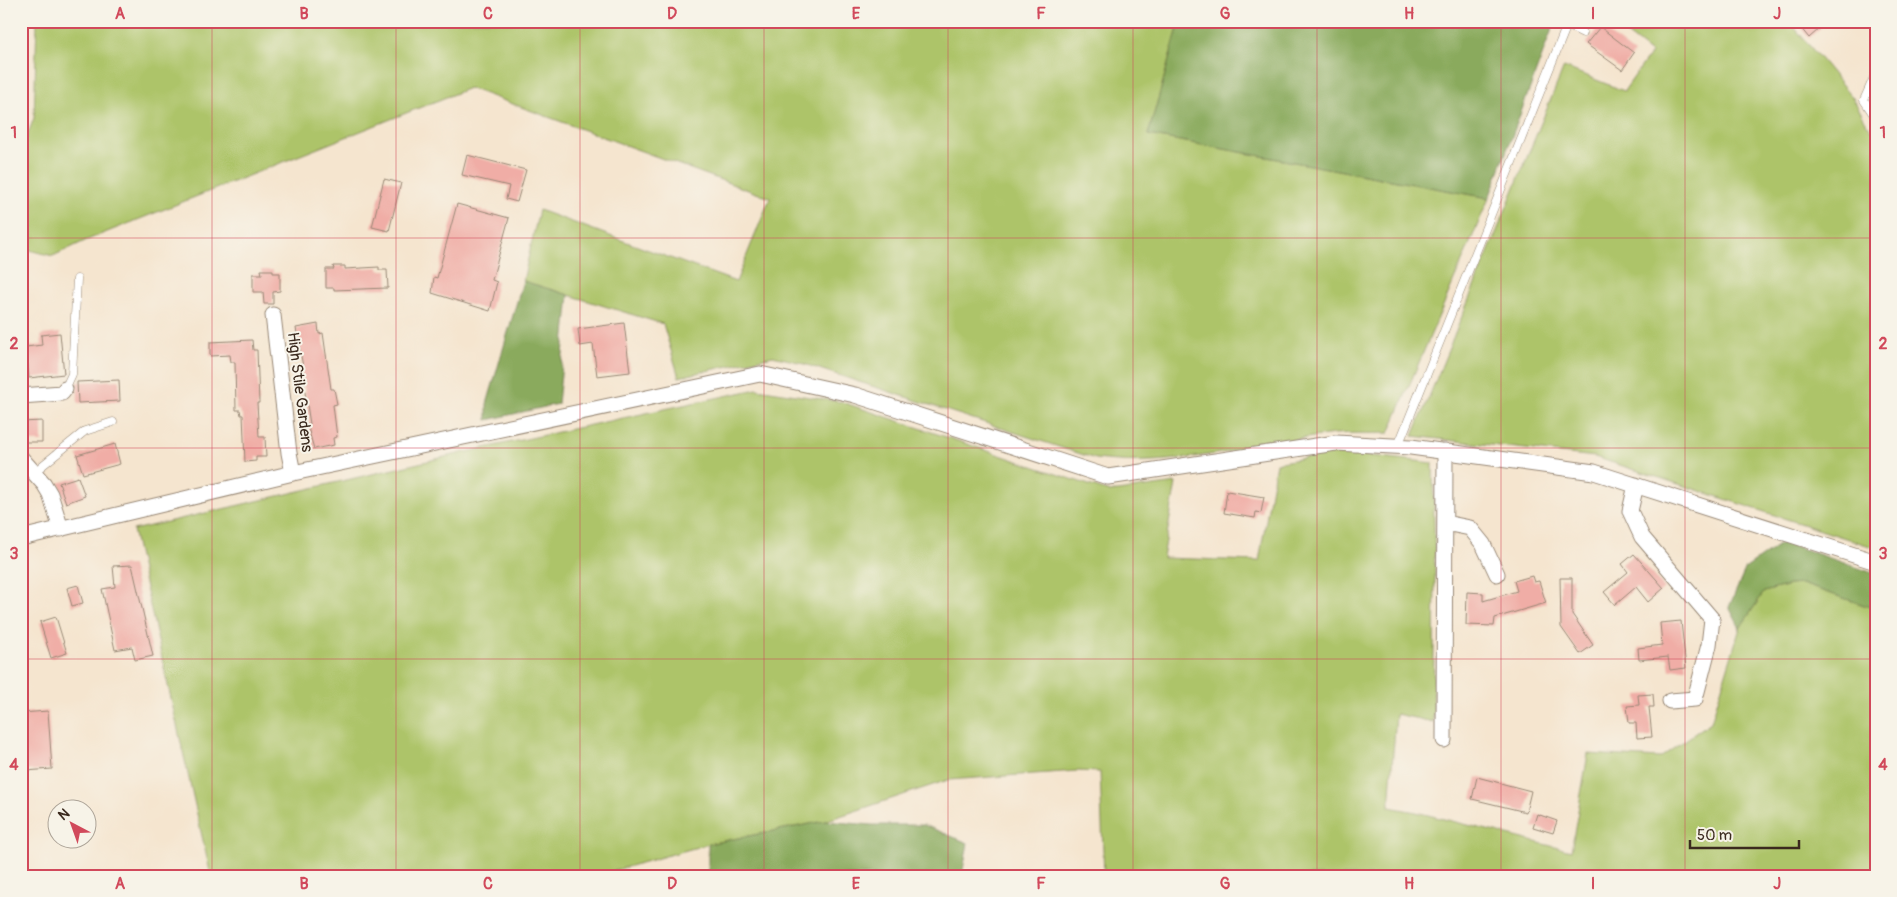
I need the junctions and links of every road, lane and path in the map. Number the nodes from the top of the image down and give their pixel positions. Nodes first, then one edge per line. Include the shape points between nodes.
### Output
1 (1583, 33) dead end
2 (1876, 73) edge
3 (1876, 118) edge
4 (77, 279) dead end
5 (273, 315) dead end
6 (65, 390) joint
7 (21, 396) edge
8 (113, 422) dead end
9 (1398, 446) junction
10 (1445, 451) junction
11 (21, 458) edge
12 (33, 473) junction
13 (293, 473) junction
14 (1636, 486) junction
15 (1445, 523) junction
16 (61, 529) junction
17 (21, 538) edge
18 (1876, 562) edge
19 (1497, 574) dead end
20 (1670, 701) dead end
21 (1444, 740) dead end

1 - 9 lane via 1567,25
2 - 3 lane via 1864,100
4 - 6 lane via 72,374
5 - 13 street, High Stile Gardens
6 - 7 street via 62,393
8 - 12 lane via 84,431
9 - 10 street
9 - 13 street via 1336,444 1108,477 855,395 760,374
10 - 14 street via 1594,472
10 - 15 street
11 - 12 street
12 - 16 street via 50,494
13 - 16 street
14 - 18 street
14 - 20 street via 1630,511 1642,537 1712,619 1695,699
15 - 19 street via 1470,528 1483,544
15 - 21 street
16 - 17 street

